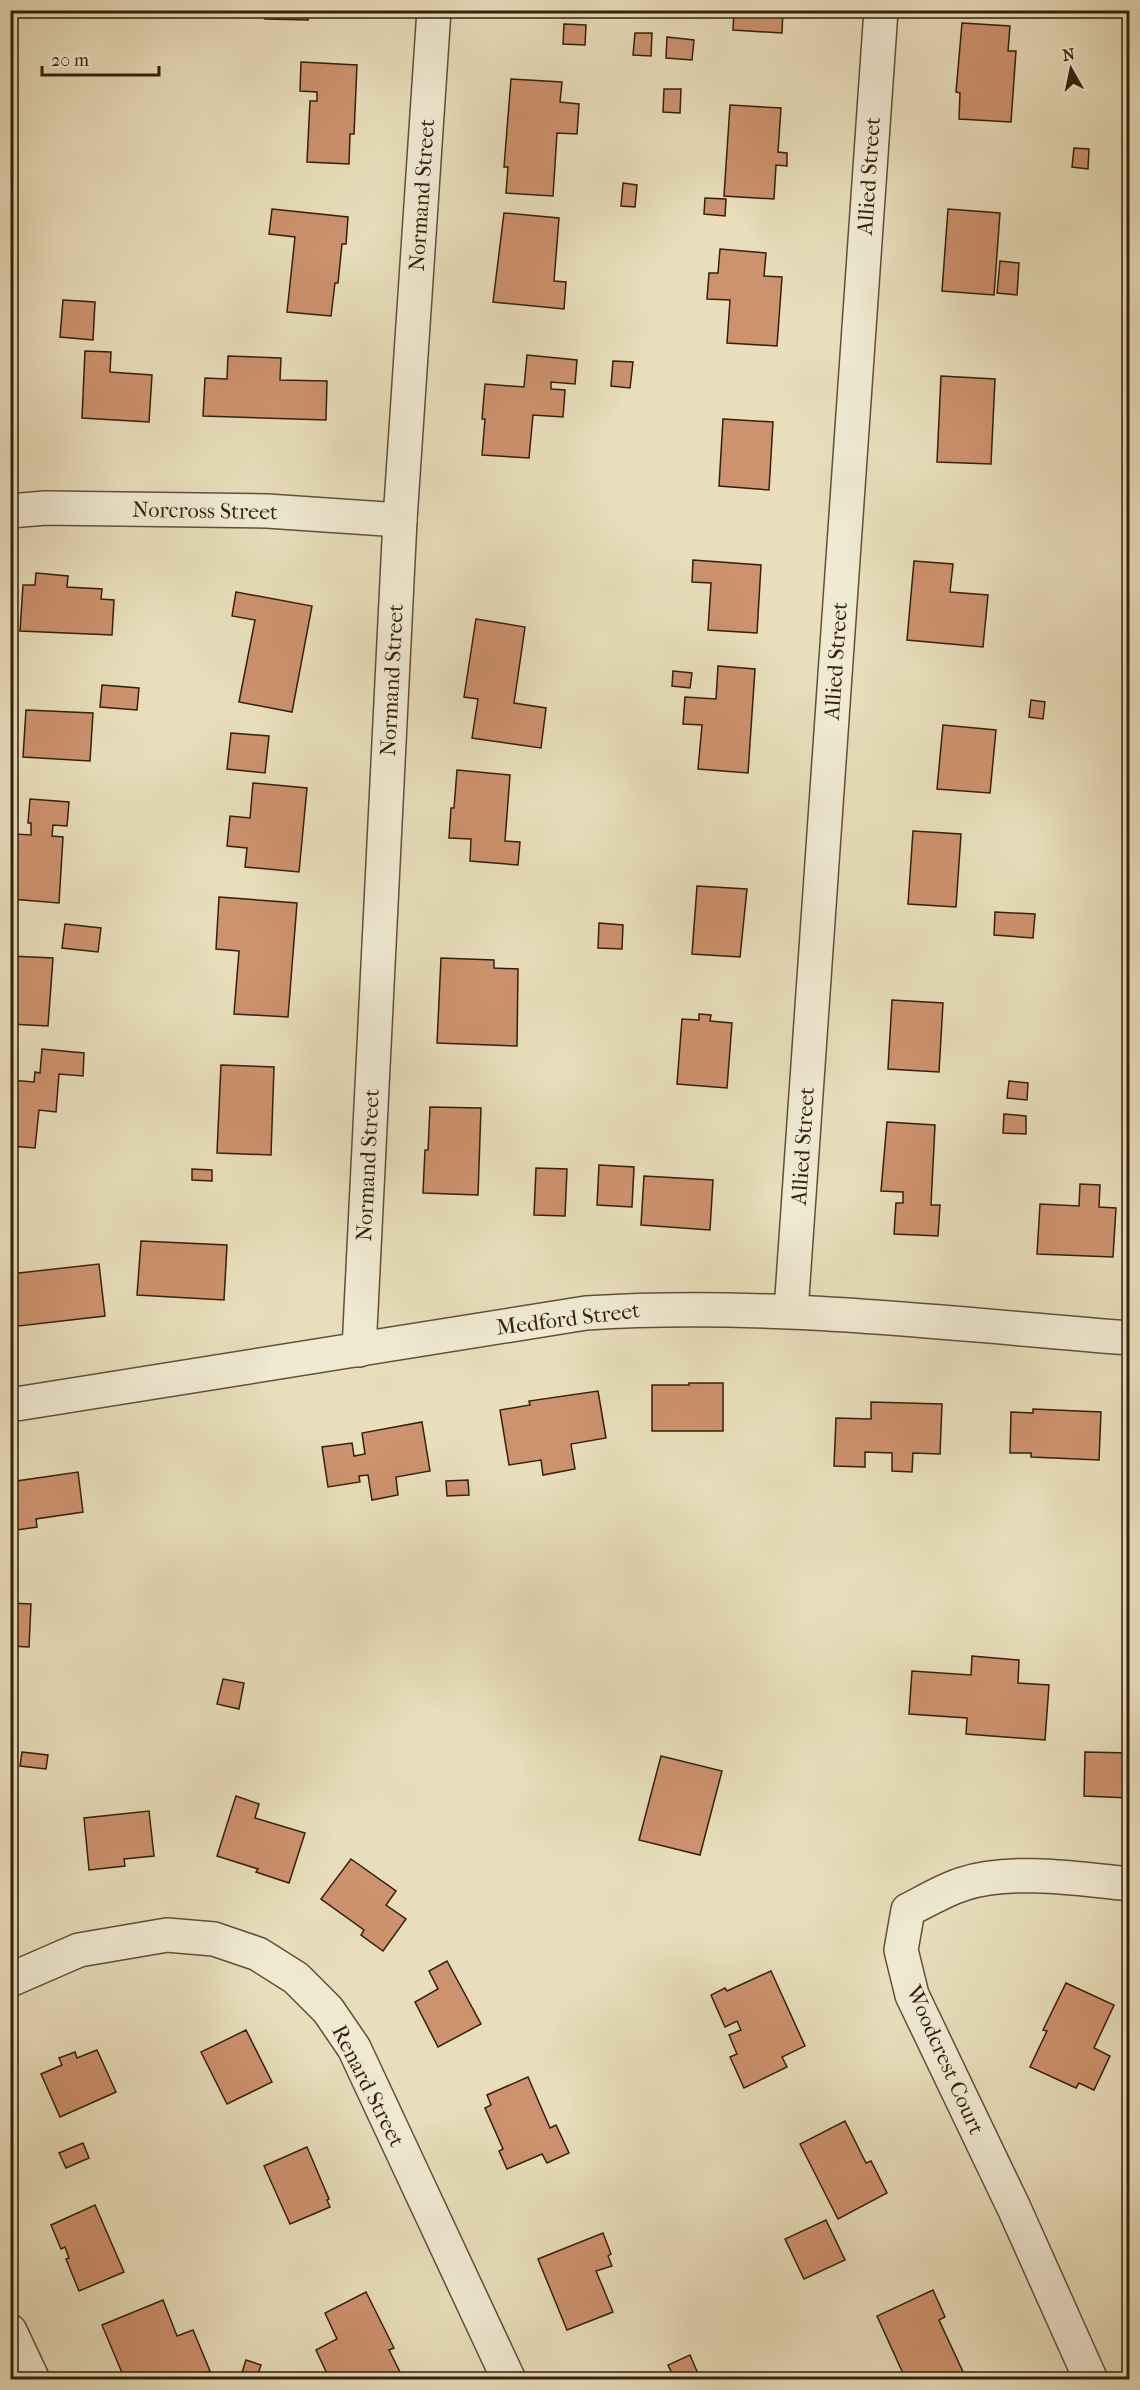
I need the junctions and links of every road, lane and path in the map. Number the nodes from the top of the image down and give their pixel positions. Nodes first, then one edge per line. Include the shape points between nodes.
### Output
1 (434, 10) edge
2 (881, 10) edge
3 (10, 511) edge
4 (400, 520) junction
5 (791, 1311) junction
6 (1130, 1338) edge
7 (359, 1350) junction
8 (10, 1405) edge
9 (1130, 1884) edge
10 (10, 1980) edge
11 (10, 2331) edge
12 (33, 2379) edge
13 (509, 2379) edge
14 (1091, 2379) edge

1 - 4 street, Normand Street
2 - 5 street, Allied Street
3 - 4 street, Norcross Street via 267,511
4 - 7 street, Normand Street
5 - 6 street, Medford Street
5 - 7 street, Medford Street via 655,1308 586,1313
7 - 8 street, Medford Street
9 - 14 street, Woodcrest Court via 1053,1876 1009,1876 964,1883 908,1910 902,1950 912,1995
10 - 13 street, Renard Street via 79,1950 167,1935 214,1940 258,1954 296,1978 328,2010 354,2048
11 - 12 street

